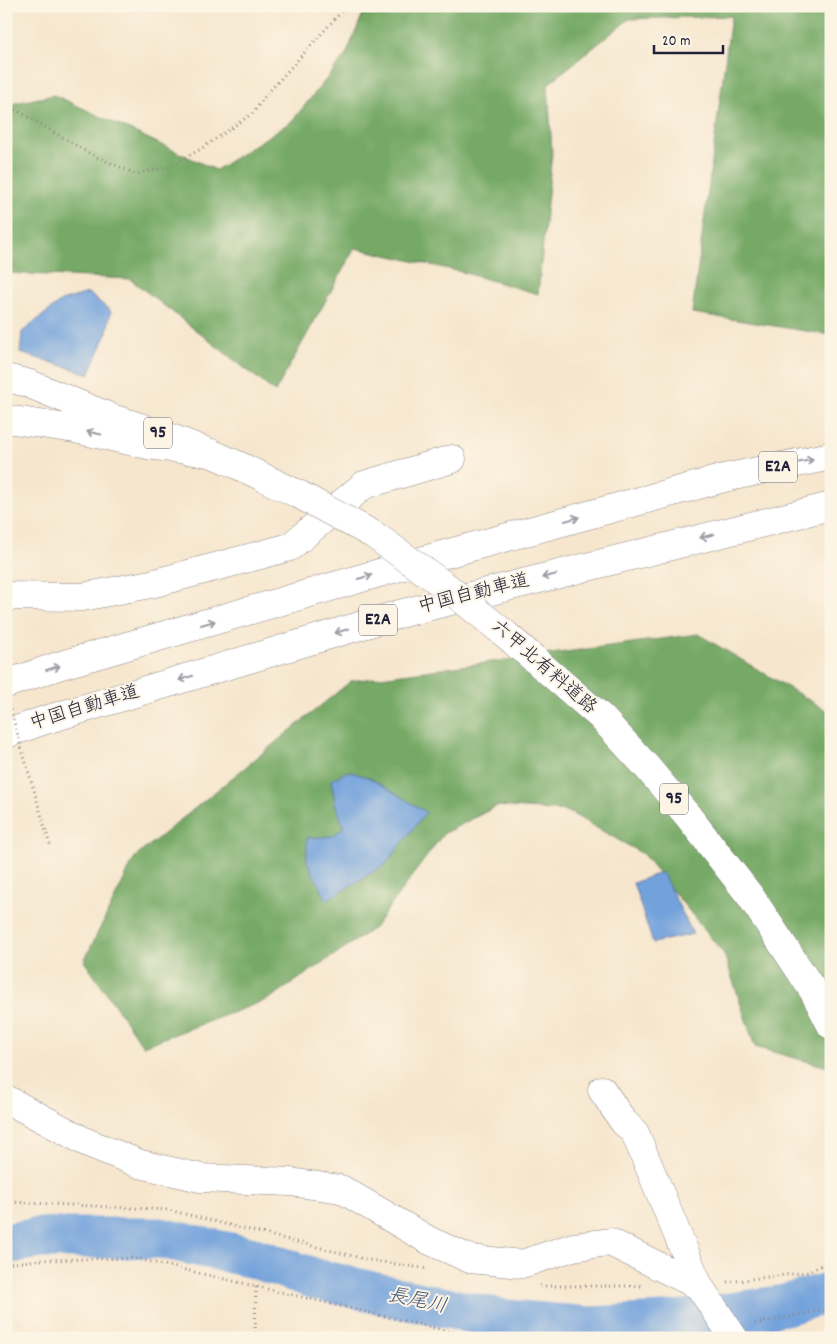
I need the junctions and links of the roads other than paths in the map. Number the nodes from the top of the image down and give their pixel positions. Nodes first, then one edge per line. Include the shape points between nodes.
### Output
1 (6, 378) edge
2 (6, 391) edge
3 (105, 416) junction
4 (6, 419) edge
5 (211, 453) junction
6 (831, 456) edge
7 (452, 459) dead end
8 (831, 506) edge
9 (6, 596) edge
10 (6, 684) edge
11 (6, 734) edge
12 (831, 1025) edge
13 (602, 1090) dead end
14 (6, 1099) edge
15 (699, 1286) junction
16 (732, 1334) edge

1 - 3 main road via 27,383
2 - 3 main road, 六甲北有料道路 / 95
3 - 5 main road, 六甲北有料道路 / 95
5 -> 4 main road
5 - 12 main road, 六甲北有料道路 / 95, bridge via 374,535 504,633 601,717 688,816 751,897 814,992
10 -> 6 main road, E2A via 438,556 724,478
7 - 9 main road via 364,485 290,546 151,584 82,597
8 -> 11 main road, 中国自動車道 / E2A via 403,613
13 - 15 main road via 635,1133
14 - 15 main road via 86,1142 140,1164 201,1178 290,1182 341,1189 470,1259 522,1264 572,1247 610,1242
15 - 16 main road

